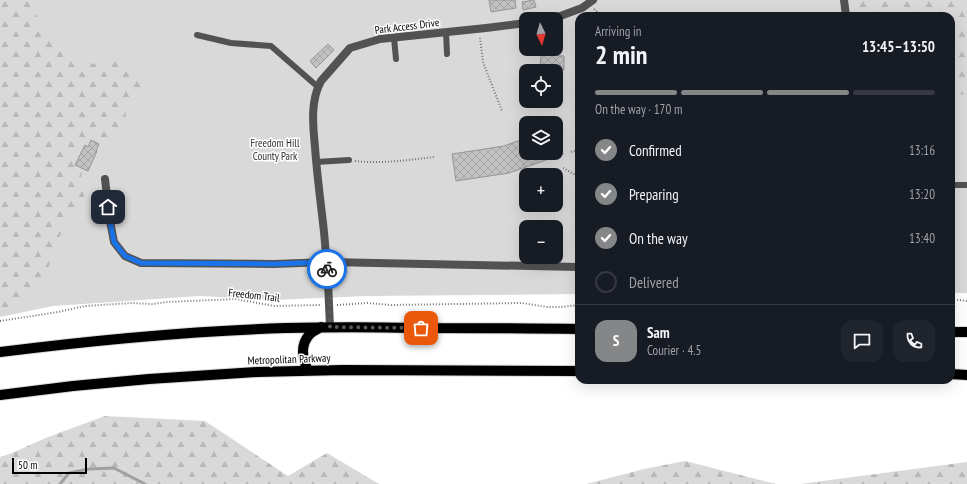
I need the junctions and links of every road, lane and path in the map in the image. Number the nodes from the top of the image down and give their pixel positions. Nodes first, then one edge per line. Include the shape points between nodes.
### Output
1 (844, 0) edge
2 (593, 4) edge
3 (846, 12) edge
4 (563, 15) edge
5 (519, 24) edge
6 (478, 29) junction
7 (446, 32) junction
8 (197, 35) dead end
9 (394, 38) junction
10 (448, 54) dead end
11 (396, 59) dead end
12 (318, 87) junction
13 (502, 111) dead end
14 (575, 150) edge
15 (571, 152) dead end
16 (434, 157) dead end
17 (348, 160) joint
18 (316, 162) junction
19 (563, 168) dead end
20 (575, 175) edge
21 (105, 179) dead end
22 (955, 184) edge
23 (967, 185) edge
24 (327, 262) junction
25 (575, 267) edge
26 (955, 300) edge
27 (967, 301) edge
28 (330, 305) junction
29 (575, 305) edge
30 (0, 321) edge
31 (325, 327) junction
32 (575, 329) edge
33 (955, 332) edge
34 (967, 332) edge
35 (0, 352) edge
36 (308, 370) junction
37 (575, 371) edge
38 (955, 374) edge
39 (967, 374) edge
40 (0, 395) edge

1 - 3 street
2 - 4 street
5 - 6 street, Park Access Drive
6 - 7 street, Park Access Drive
6 - 13 path via 483,62
7 - 9 street, Park Access Drive
7 - 10 lane
8 - 12 lane via 231,43 271,46
9 - 11 lane
9 - 12 street, Park Access Drive via 380,39 350,48
12 - 18 street, Park Access Drive via 313,123
14 - 15 path
16 - 17 path via 378,163
17 - 18 lane
18 - 24 street, Park Access Drive
19 - 20 path
21 - 24 street via 114,242 125,256 141,263
22 - 23 lane
24 - 25 street
24 - 28 street, Park Access Drive
26 - 27 path
28 - 29 path, Freedom Trail via 522,303 546,307
28 - 30 path, Freedom Trail via 274,306 236,299 112,304 85,306
28 - 31 street, Park Access Drive
31 - 32 main road
31 - 35 main road via 173,334
31 - 36 main road via 311,333 303,345 303,357
33 - 34 main road
36 - 37 main road, Metropolitan Parkway
36 - 40 main road, Metropolitan Parkway via 149,379
38 - 39 main road

